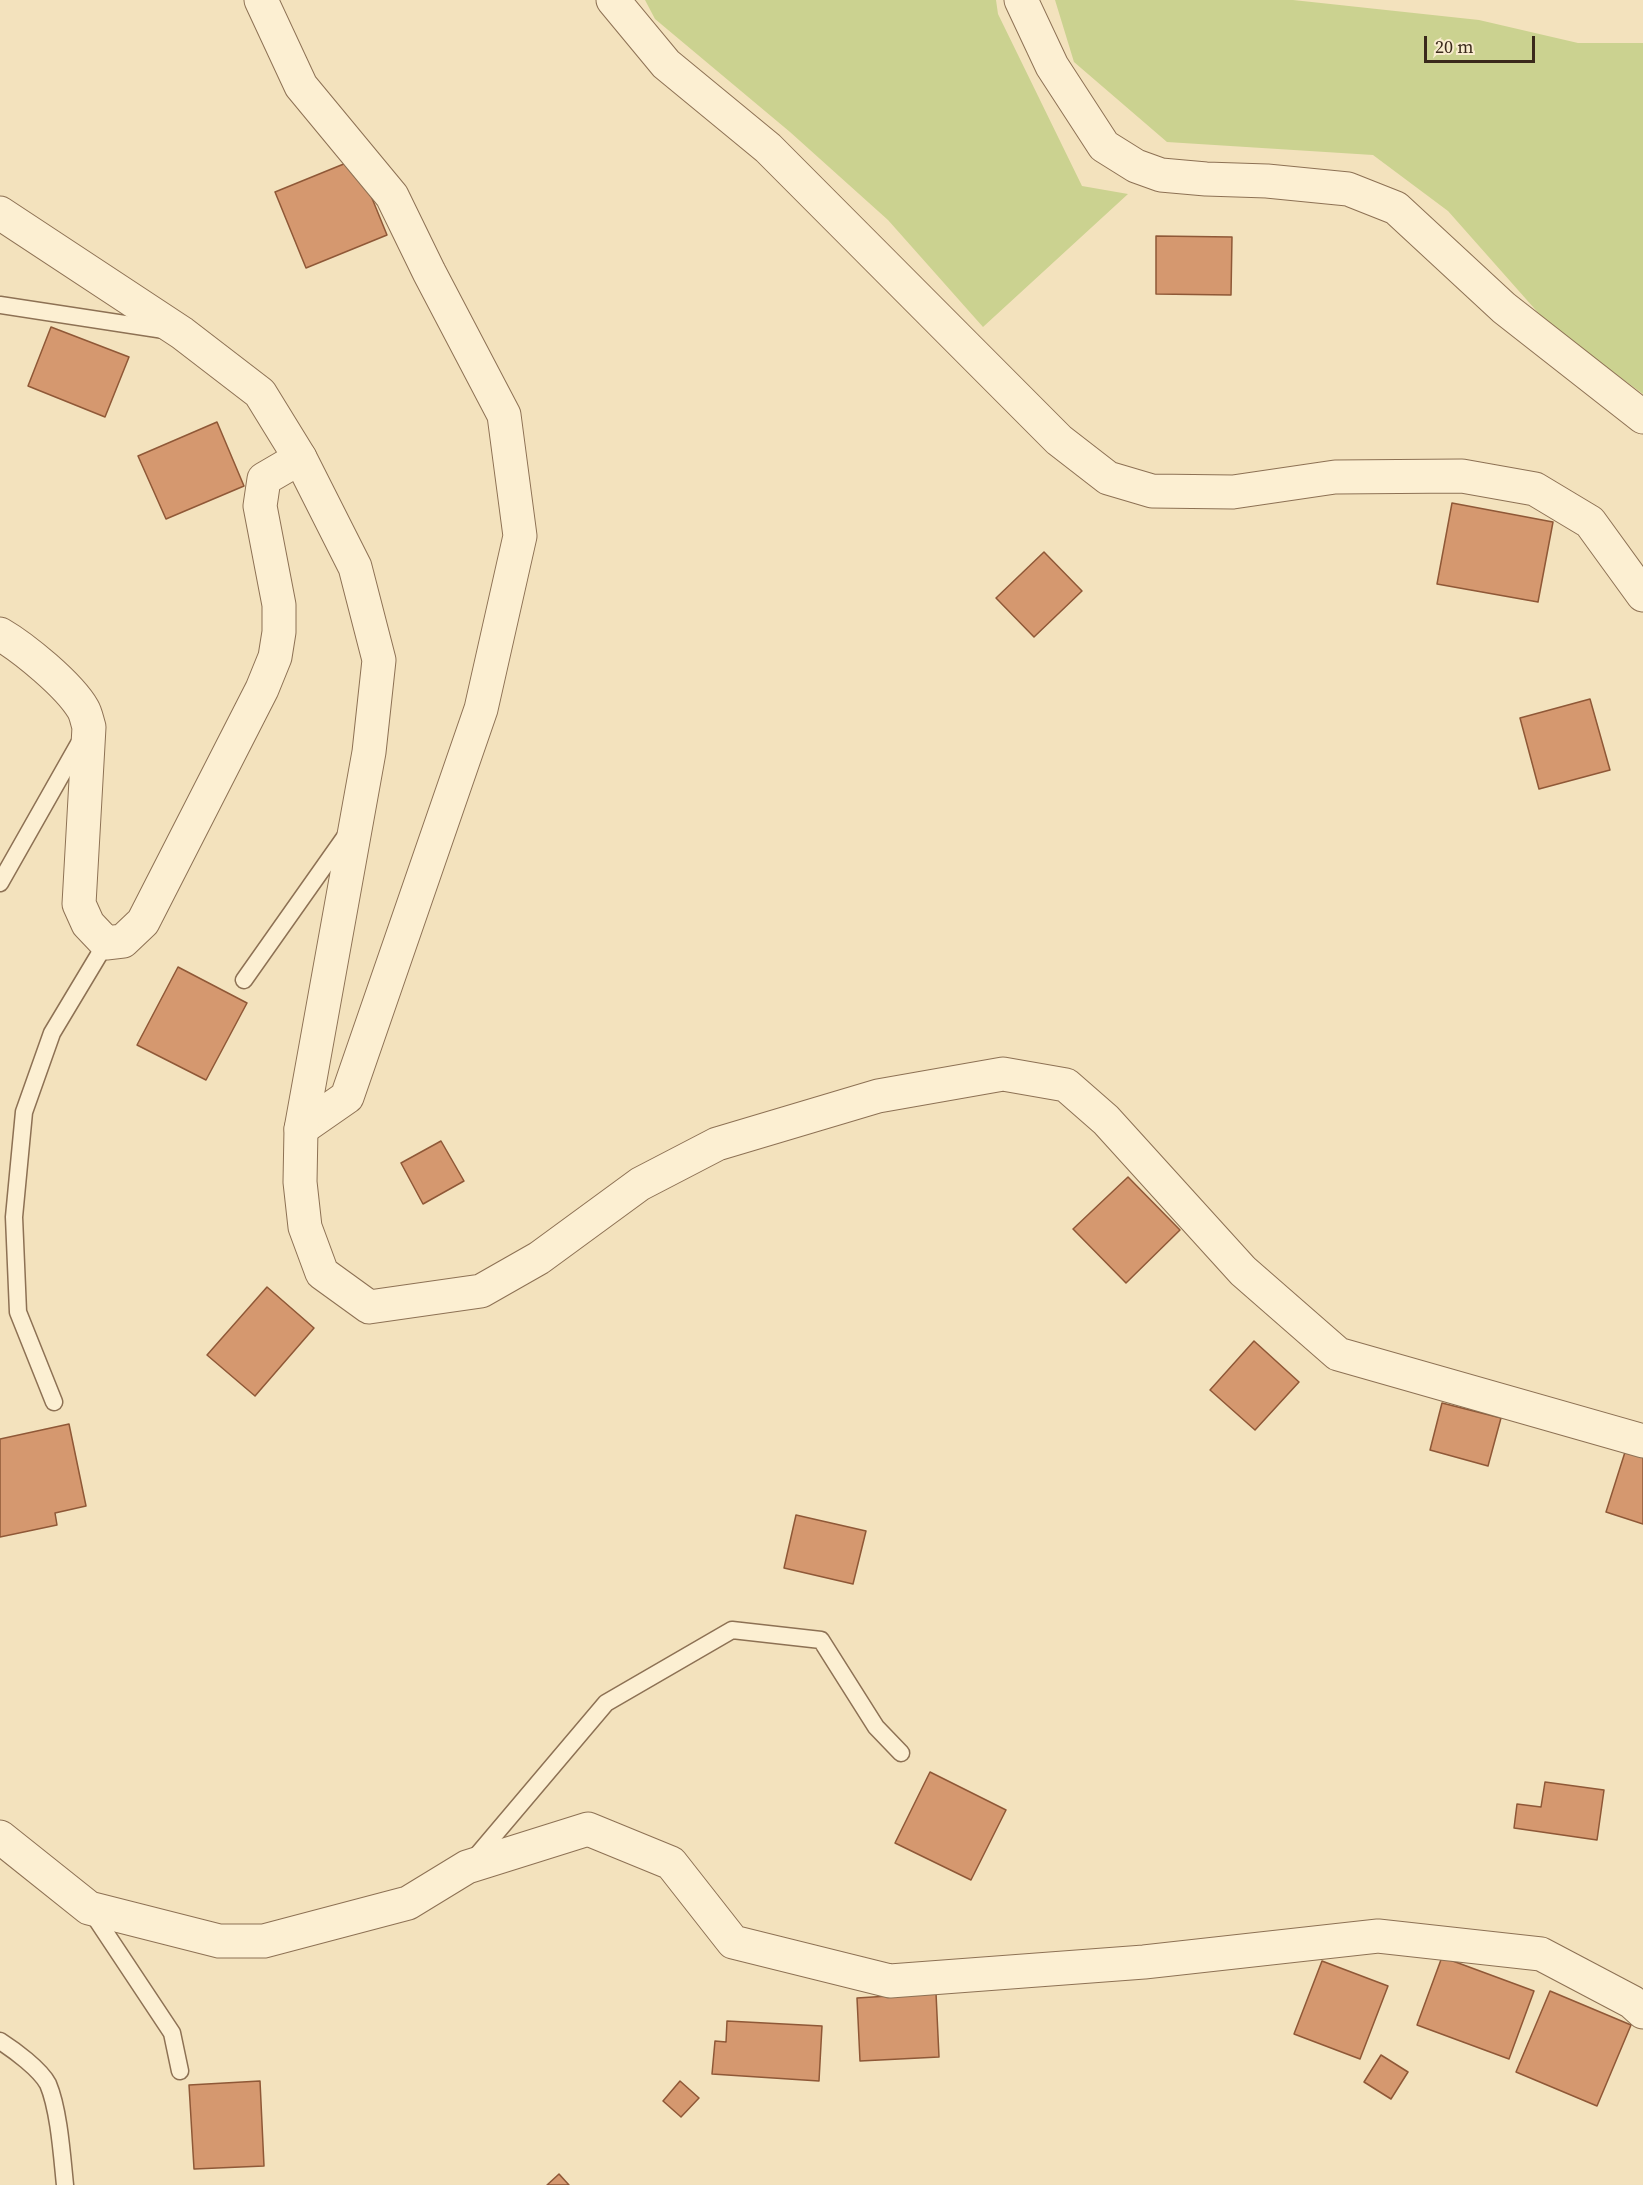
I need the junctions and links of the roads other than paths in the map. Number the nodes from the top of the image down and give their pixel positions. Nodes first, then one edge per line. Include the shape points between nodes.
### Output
1 (261, 0) edge
2 (613, 0) edge
3 (1021, 0) edge
4 (0, 213) edge
5 (0, 306) edge
6 (183, 333) junction
7 (1643, 417) edge
8 (300, 458) junction
9 (1643, 595) edge
10 (0, 634) edge
11 (89, 727) junction
12 (356, 822) junction
13 (0, 883) edge
14 (106, 943) junction
15 (244, 980) dead end
16 (301, 1129) junction
17 (54, 1402) dead end
18 (1643, 1441) edge
19 (901, 1754) dead end
20 (0, 1837) edge
21 (468, 1867) junction
22 (89, 1908) junction
23 (1643, 2012) edge
24 (0, 2041) edge
25 (180, 2071) dead end
26 (65, 2185) edge

1 - 16 street via 301,86 392,196 504,415 520,536 481,709 347,1097
2 - 9 street via 666,64 768,148 1059,440 1108,478 1152,491 1233,492 1335,477 1462,476 1535,489 1590,522
3 - 7 street via 1052,66 1104,146 1136,166 1161,175 1348,189 1396,208 1504,308
4 - 6 street
5 - 6 lane
6 - 8 street via 260,393
8 - 12 street via 355,567 379,660 369,752
8 - 14 street via 264,479 260,506 279,605 276,657 142,922 123,941
10 - 11 street via 15,642 63,685 82,709
11 - 13 lane
11 - 14 street via 79,904 88,924
12 - 15 lane
12 - 16 street
14 - 17 lane via 52,1033 24,1112 14,1217 18,1312
16 - 18 street via 300,1182 305,1227 322,1273 369,1307 481,1291 539,1258 640,1184 717,1144 878,1096 1003,1074 1066,1085 1106,1120 1243,1271 1338,1354
19 - 21 lane via 876,1727 821,1640 732,1630 606,1703
20 - 22 street
21 - 22 street via 408,1903 264,1941 219,1941
21 - 23 street via 588,1829 671,1863 733,1942 890,1981 1144,1962 1378,1936 1541,1954 1632,2002
22 - 25 lane via 172,2033
24 - 26 lane via 21,2054 47,2083

